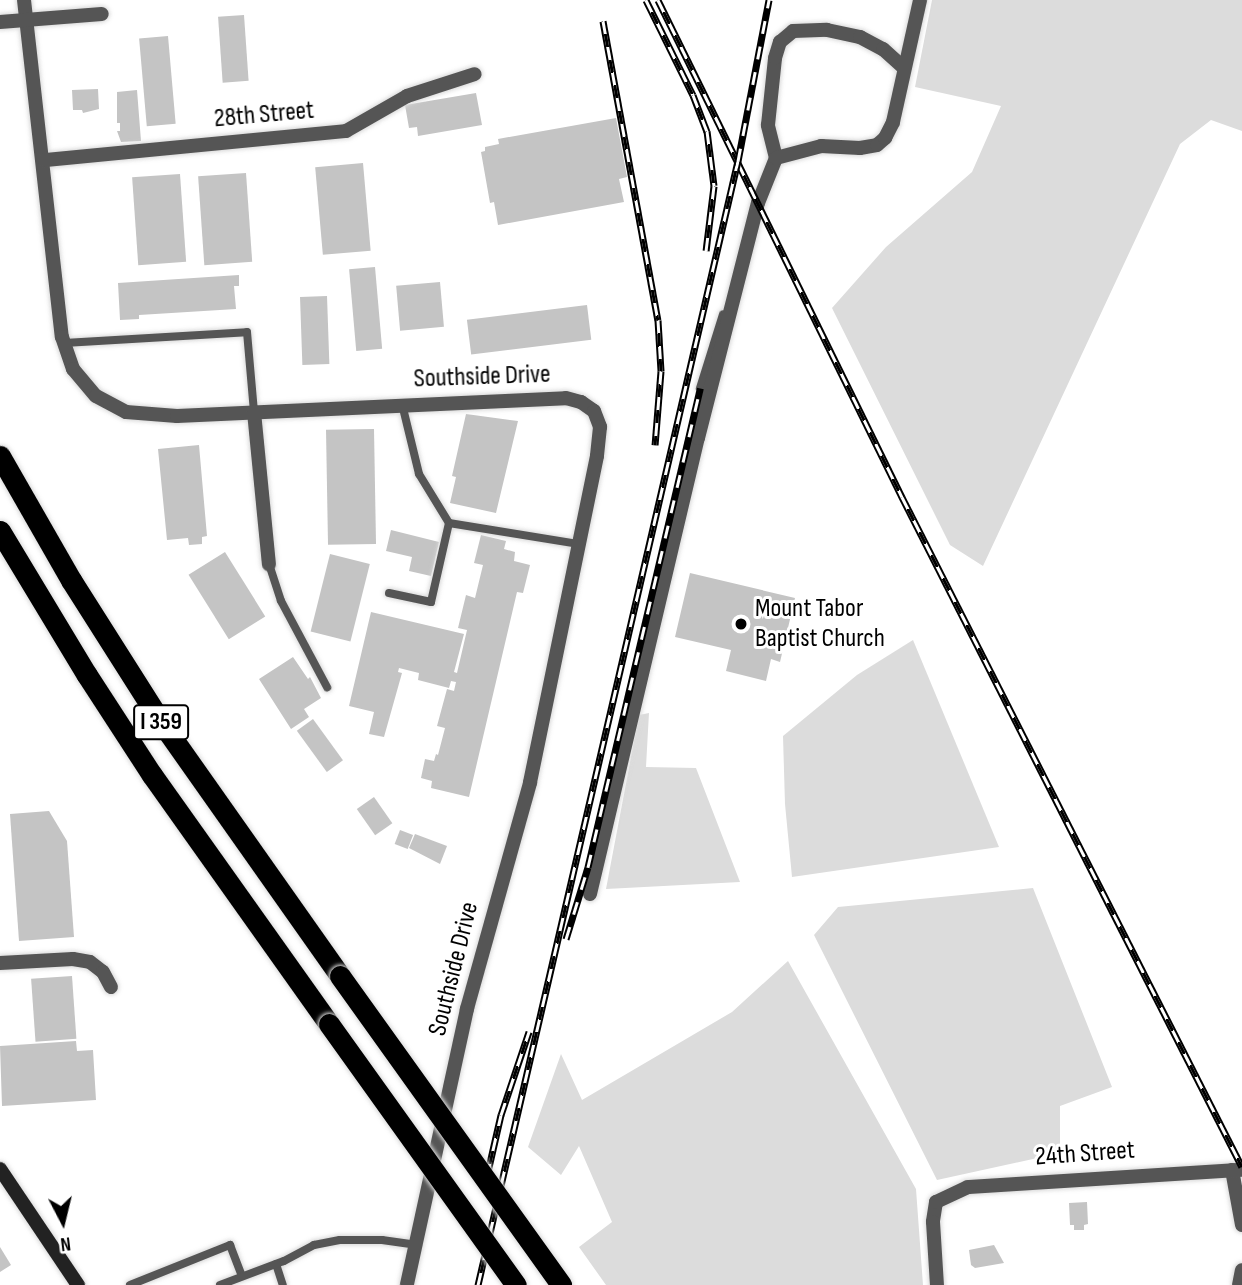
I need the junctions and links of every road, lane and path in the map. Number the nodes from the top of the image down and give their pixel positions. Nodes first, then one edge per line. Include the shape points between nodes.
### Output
1 (24, 0) edge
2 (920, 0) edge
3 (103, 14) dead end
4 (28, 20) junction
5 (0, 22) edge
6 (904, 68) junction
7 (475, 74) dead end
8 (776, 158) junction
9 (45, 160) junction
10 (743, 258) junction
11 (64, 343) junction
12 (700, 388) dead end
13 (402, 404) junction
14 (254, 412) junction
15 (0, 456) edge
16 (449, 523) junction
17 (0, 531) edge
18 (579, 544) junction
19 (269, 564) joint
20 (389, 593) dead end
21 (327, 687) dead end
22 (590, 894) dead end
23 (0, 963) edge
24 (111, 987) dead end
25 (0, 1168) edge
26 (1237, 1170) edge
27 (1242, 1225) edge
28 (416, 1245) junction
29 (276, 1264) junction
30 (1242, 1270) edge
31 (242, 1276) junction
32 (73, 1283) edge
33 (130, 1285) edge
34 (220, 1285) edge
35 (284, 1285) edge
36 (407, 1285) edge
37 (516, 1285) edge
38 (561, 1285) edge
39 (937, 1285) edge
40 (1239, 1285) edge

1 - 4 street, Southside Drive
2 - 6 street
3 - 4 street
4 - 5 street
4 - 9 street, Southside Drive
6 - 8 street via 894,122 877,145 804,148
6 - 8 street via 860,37 827,30 793,31 780,42 774,71 768,125
7 - 9 street, 28th Street via 407,96 346,131
8 - 10 street
9 - 11 street, Southside Drive
10 - 12 lane
10 - 22 street
11 - 14 street, Southside Drive via 84,384 126,412 177,416
11 - 14 lane via 247,332
13 - 14 street, Southside Drive
13 - 16 lane via 419,474
13 - 18 street, Southside Drive via 548,397 581,402 594,411 599,441
14 - 19 street
15 - 38 highway, I 359, bridge via 148,701
16 - 18 lane
16 - 20 lane via 430,602
17 - 37 highway, I 359, bridge via 152,775
18 - 28 street, Southside Drive via 530,783 467,1009
19 - 21 lane via 281,601
23 - 24 street via 90,962 103,972
25 - 32 main road
26 - 27 street
26 - 39 street, 24th Street via 968,1187 936,1202
28 - 29 lane via 340,1240 314,1245
28 - 36 street, Southside Drive
29 - 31 lane
29 - 35 lane
30 - 40 street
31 - 33 lane via 230,1245
31 - 34 lane

